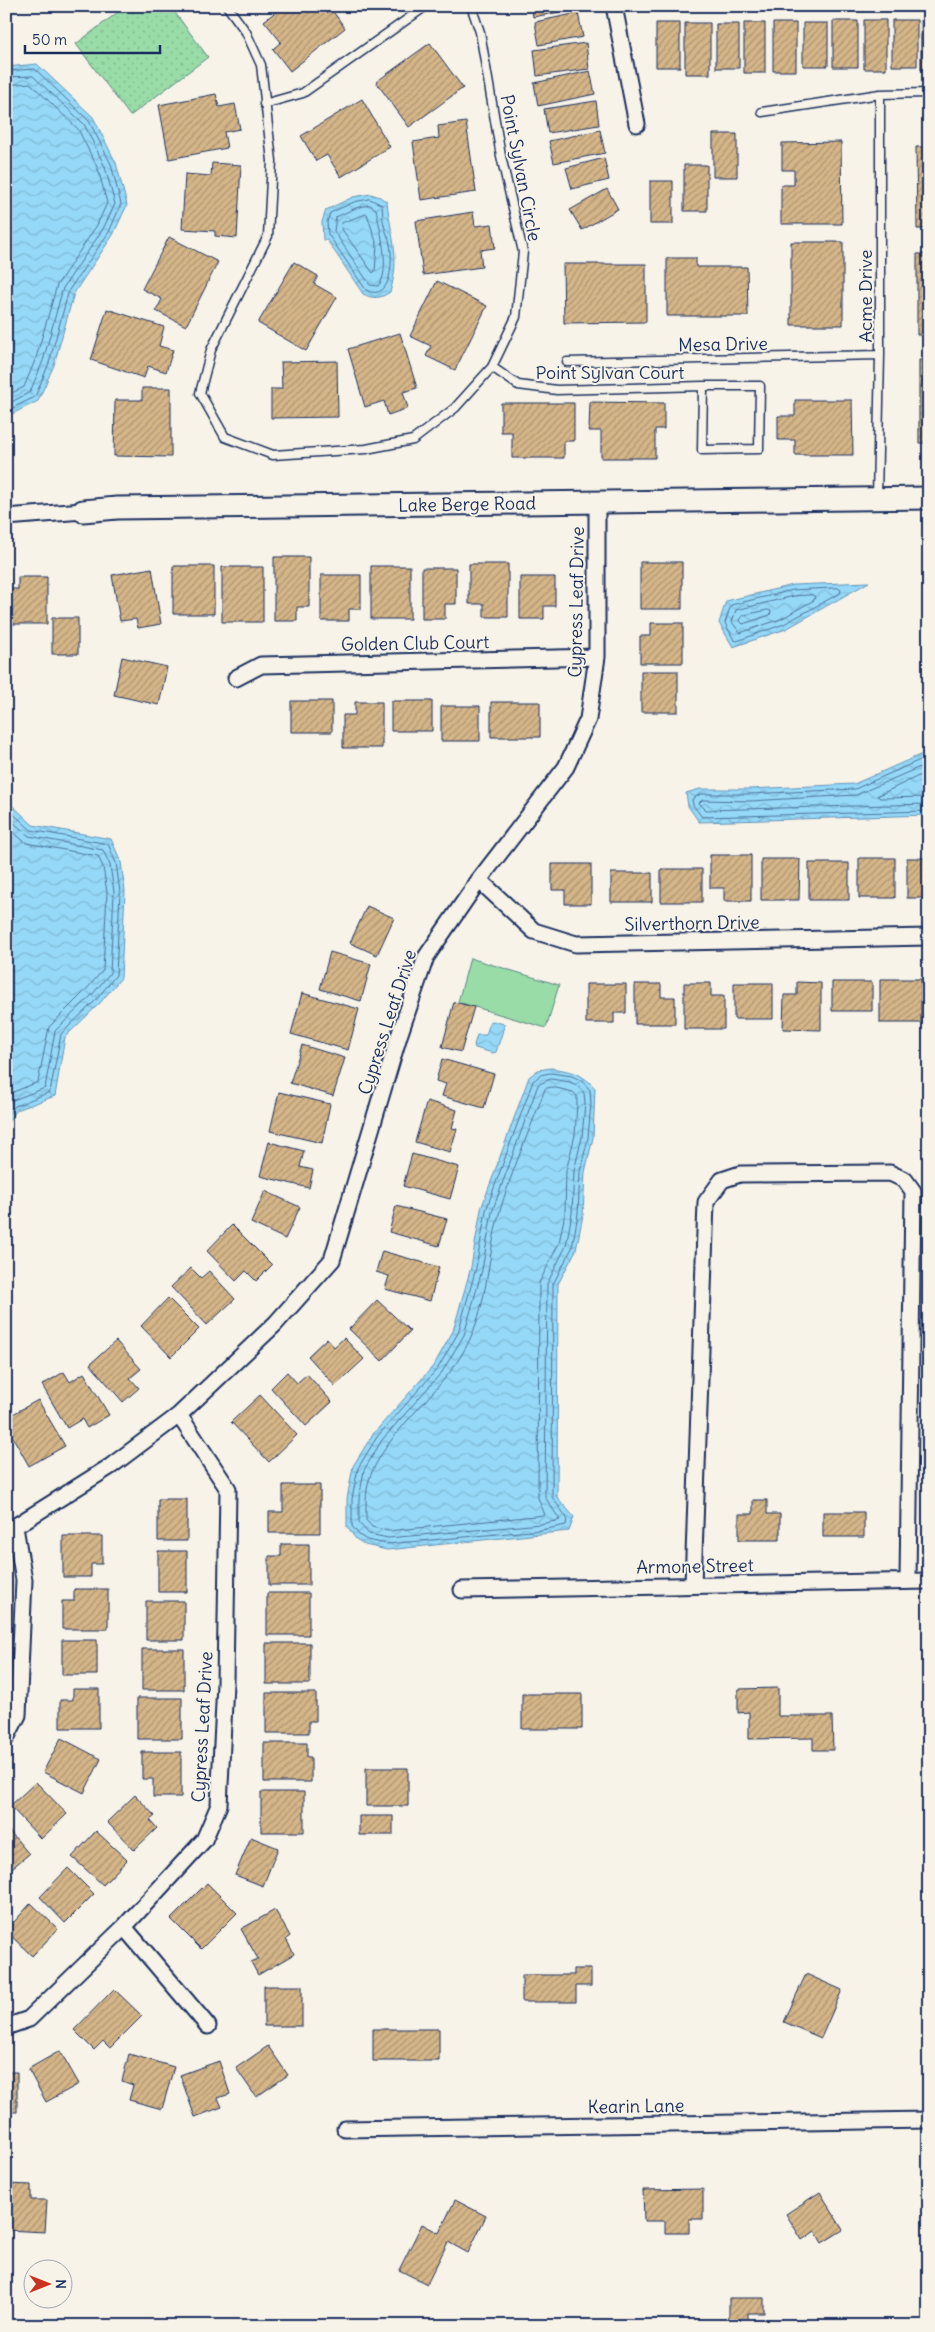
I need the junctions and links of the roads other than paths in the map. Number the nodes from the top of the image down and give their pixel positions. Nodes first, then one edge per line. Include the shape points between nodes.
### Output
1 (227, 6) edge
2 (426, 6) edge
3 (471, 6) edge
4 (614, 6) edge
5 (929, 93) edge
6 (880, 94) junction
7 (264, 104) junction
8 (762, 112) dead end
9 (637, 124) dead end
10 (880, 355) junction
11 (567, 362) dead end
12 (492, 367) junction
13 (703, 386) junction
14 (929, 498) edge
15 (877, 499) junction
16 (596, 502) junction
17 (83, 511) joint
18 (6, 517) edge
19 (598, 657) junction
20 (236, 678) dead end
21 (479, 880) junction
22 (929, 937) edge
23 (179, 1414) junction
24 (11, 1530) edge
25 (929, 1580) edge
26 (908, 1581) junction
27 (694, 1585) junction
28 (462, 1590) dead end
29 (6, 1738) edge
30 (124, 1927) junction
31 (208, 2026) dead end
32 (6, 2027) edge
33 (929, 2120) edge
34 (345, 2129) dead end

1 - 7 lane, Point Sylvan Circle via 246,32 261,65
2 - 7 lane via 303,94
3 - 12 lane, Point Sylvan Circle via 480,32 501,156 523,252 516,317
4 - 9 street
5 - 6 lane
6 - 8 lane
6 - 10 lane, Acme Drive
7 - 12 lane, Point Sylvan Circle via 272,161 268,236 211,350 200,393 225,437 273,455 366,449 413,440 455,408
10 - 11 lane, Mesa Drive
10 - 15 lane, Acme Drive
12 - 13 lane, Point Sylvan Court via 518,385 557,390
13 - 13 lane, Point Sylvan Court via 760,386 759,449 702,450
14 - 15 street, Lake Berge Road
15 - 16 street, Lake Berge Road
16 - 17 street, Lake Berge Road
16 - 19 street, Cypress Leaf Drive
17 - 18 street, Lake Berge Road
19 - 20 street, Golden Club Court via 261,665
19 - 21 street, Cypress Leaf Drive via 588,719 566,767
21 - 22 street, Silverthorn Drive via 534,931 576,944
21 - 23 street, Cypress Leaf Drive via 426,957 332,1260 275,1324
23 - 24 street, Cypress Leaf Drive via 111,1466
23 - 30 street, Cypress Leaf Drive via 228,1489 219,1806 204,1840
24 - 29 street via 24,1590 18,1715
25 - 26 street, Armone Street
26 - 27 street, Armone Street
26 - 27 street via 913,1191 905,1180 890,1173 740,1174 722,1180 706,1202
27 - 28 street, Armone Street
30 - 31 street
30 - 32 street, Cypress Leaf Drive via 29,2019
33 - 34 street, Kearin Lane

